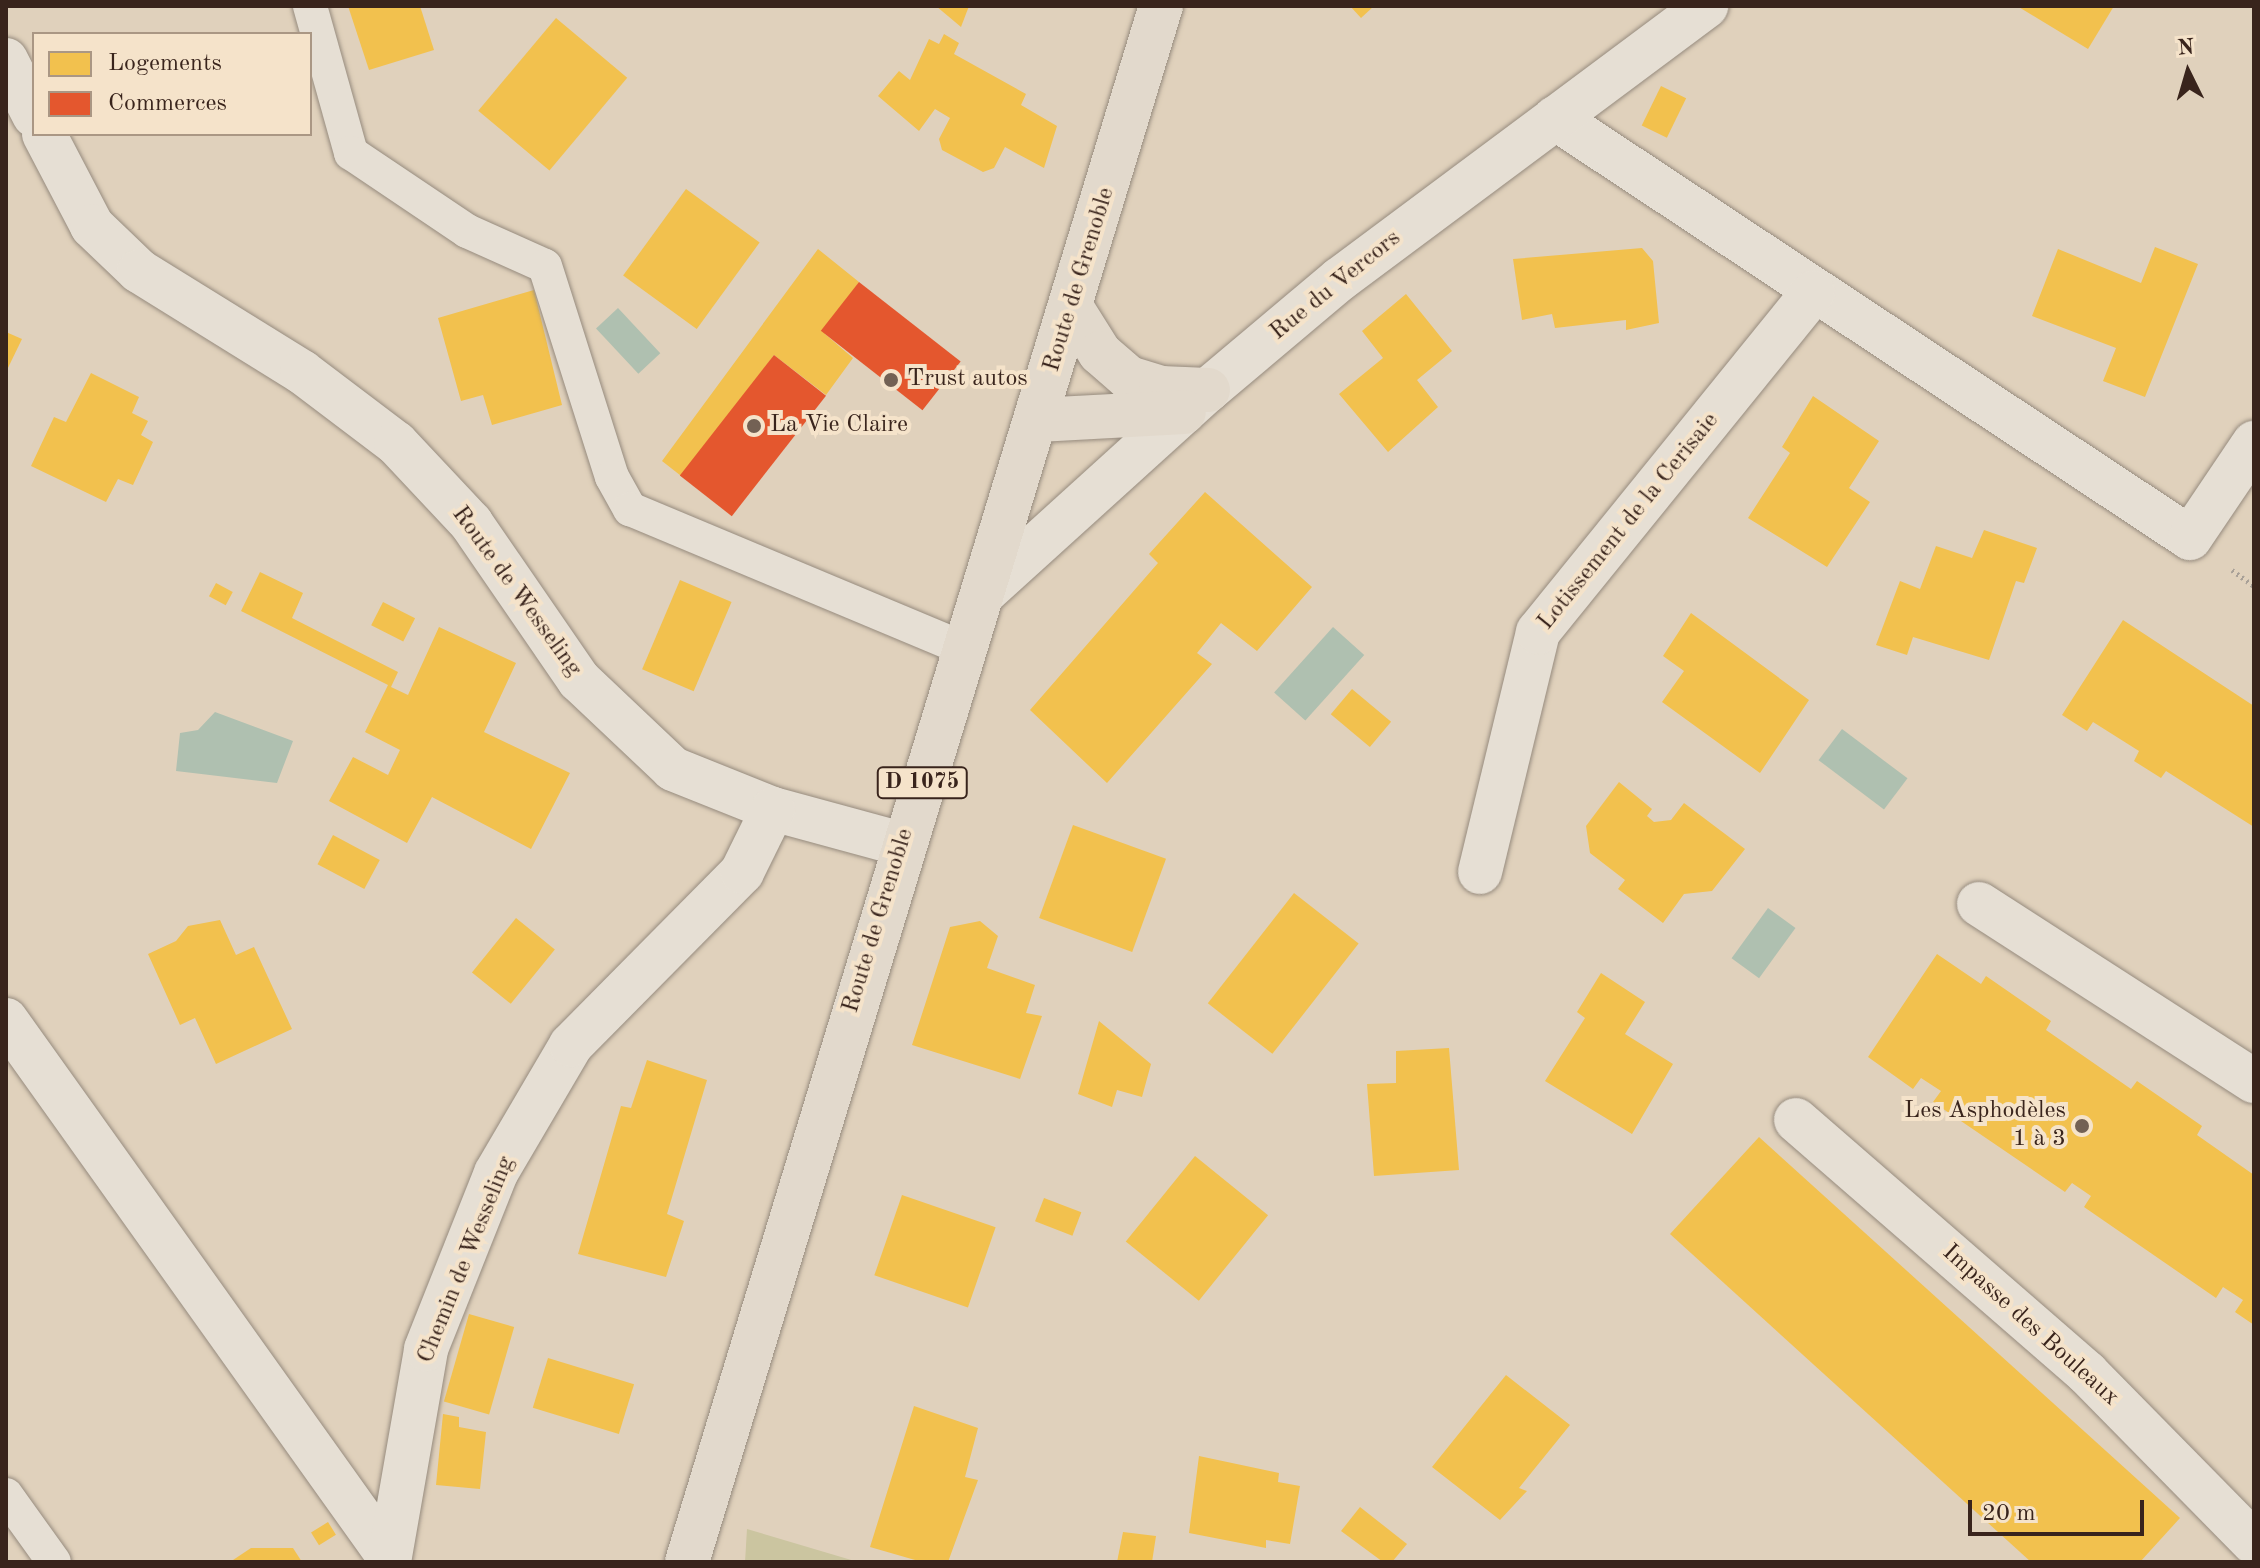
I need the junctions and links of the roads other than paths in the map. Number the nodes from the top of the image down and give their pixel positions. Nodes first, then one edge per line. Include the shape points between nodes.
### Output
1 (310, 6) edge
2 (1161, 6) edge
3 (1706, 6) edge
4 (6, 60) edge
5 (32, 111) edge
6 (1555, 118) junction
7 (45, 136) edge
8 (1813, 293) junction
9 (1071, 307) junction
10 (1196, 401) junction
11 (1038, 420) junction
12 (2254, 443) edge
13 (986, 591) junction
14 (967, 650) junction
15 (773, 809) junction
16 (902, 844) junction
17 (1480, 872) dead end
18 (1979, 904) dead end
19 (6, 1020) edge
20 (2254, 1081) edge
21 (1796, 1120) dead end
22 (6, 1495) edge
23 (2254, 1543) edge
24 (389, 1560) edge
25 (54, 1562) edge
26 (687, 1562) edge

1 - 14 lane via 351,153 467,231 545,266 612,477 630,509
2 - 9 main road, Route de Grenoble / D 1075
3 - 6 street, Rue du Vercors
4 - 5 street
6 - 8 street
6 - 10 street, Rue du Vercors via 1340,279
7 - 15 street, Route de Wesseling via 92,226 139,271 302,372 396,443 471,523 579,680 673,769
8 - 12 street via 2190,538
8 - 17 street, Lotissement de la Cerisaie via 1538,632
9 - 10 main road via 1100,353 1129,378
9 - 11 main road, Route de Grenoble / D 1075
10 - 11 main road
10 - 13 street, Rue du Vercors
11 - 13 main road, Route de Grenoble / D 1075
13 - 14 main road, Route de Grenoble / D 1075
14 - 16 main road, Route de Grenoble / D 1075
15 - 16 street, Route de Wesseling
15 - 24 street, Chemin de Wesseling via 742,872 571,1045 496,1173 426,1349
16 - 26 main road, Route de Grenoble / D 1075
18 - 20 street
19 - 24 street
21 - 23 street, Impasse des Bouleaux via 2087,1373
22 - 25 lane

